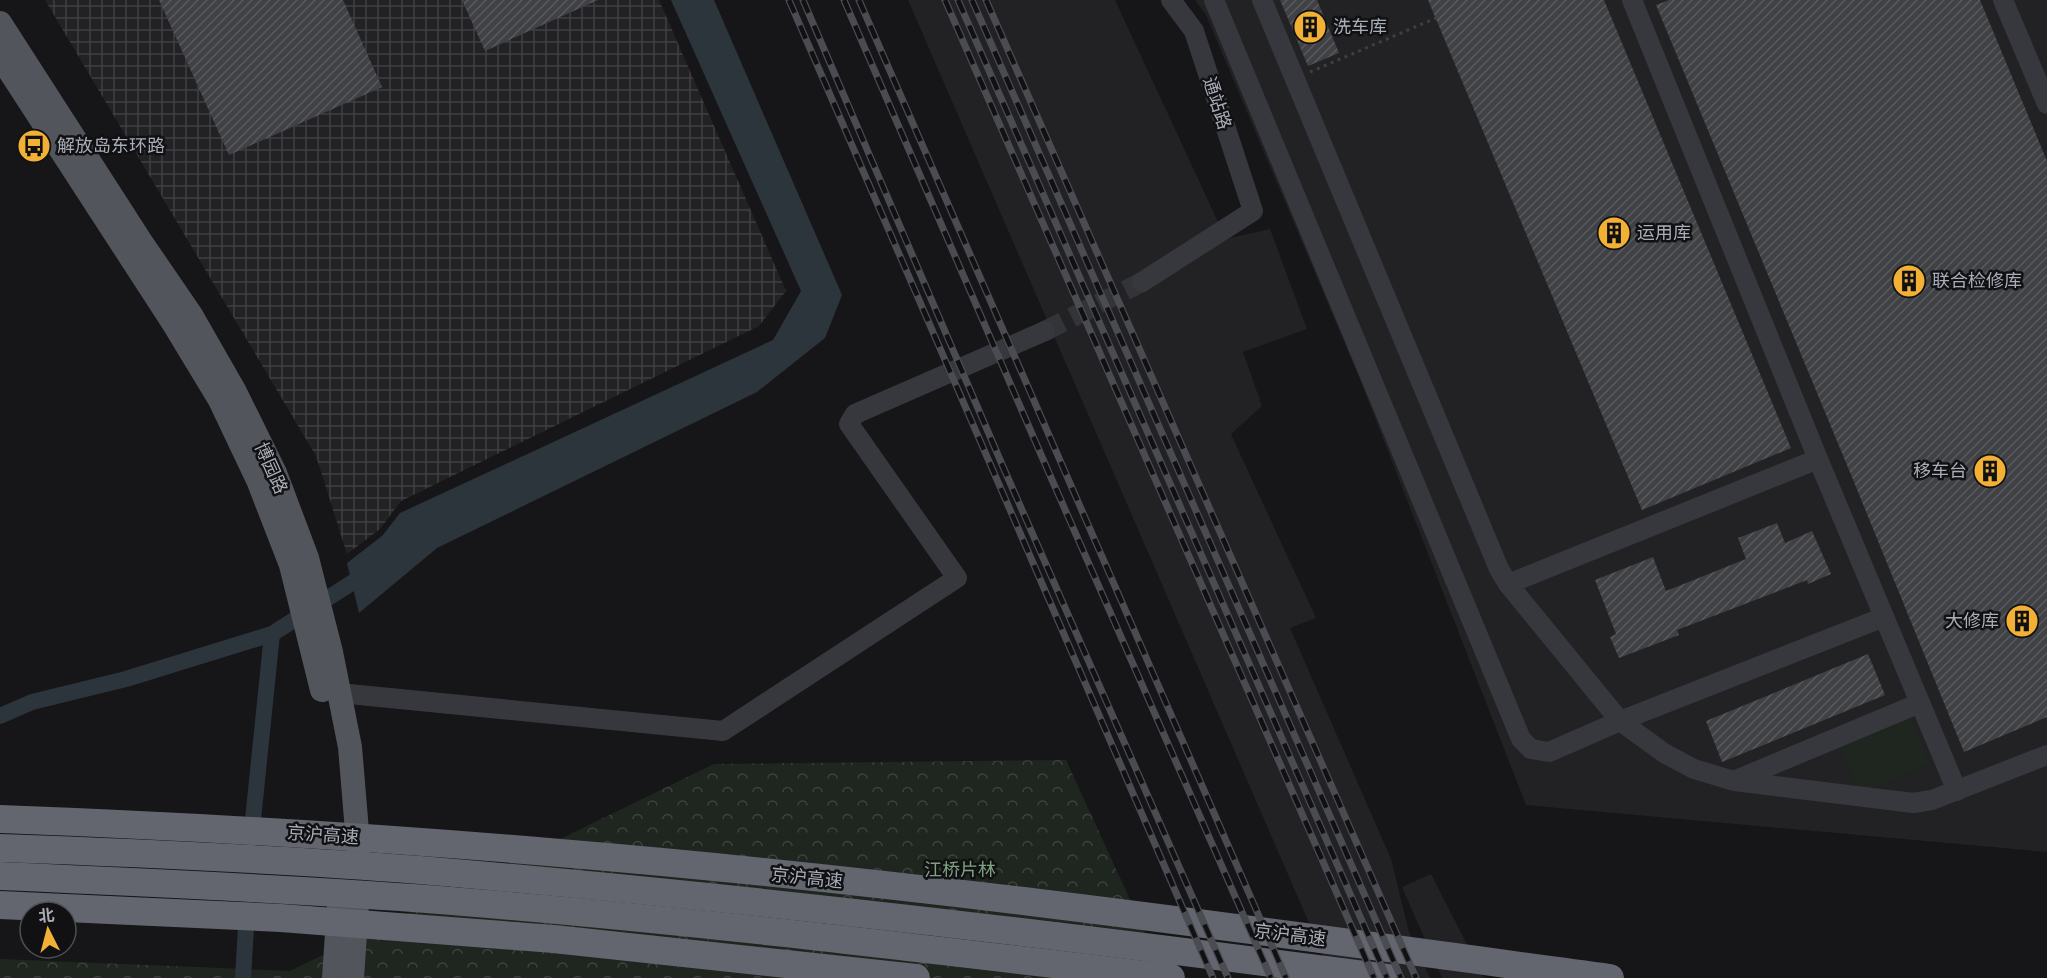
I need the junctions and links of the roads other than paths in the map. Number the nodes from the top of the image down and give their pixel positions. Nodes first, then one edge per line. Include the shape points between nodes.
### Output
1 (1171, 0) edge
2 (1214, 0) edge
3 (1262, 0) edge
4 (2003, 0) edge
5 (1638, 2) edge
6 (0, 22) edge
7 (0, 56) edge
8 (2047, 104) edge
9 (1142, 282) tunnel mouth
10 (1045, 331) tunnel mouth
11 (1818, 459) junction
12 (303, 575) junction
13 (1508, 584) junction
14 (1884, 617) junction
15 (321, 645) junction
16 (339, 693) junction
17 (1920, 703) junction
18 (1620, 721) junction
19 (2047, 755) edge
20 (1734, 781) junction
21 (1957, 791) junction
22 (0, 819) edge
23 (0, 848) edge
24 (0, 876) edge
25 (0, 905) edge
26 (334, 978) edge
27 (352, 978) edge
28 (916, 978) edge
29 (1171, 978) edge
30 (1387, 978) edge
31 (1610, 978) edge

1 - 9 street, 通站路 via 1194,31 1253,211
2 - 18 street via 1521,739 1531,749 1550,752
3 - 13 street
4 - 8 street
5 - 11 street
6 - 12 main road, 博园路 via 191,315 229,382 275,472
7 - 12 main road, 博园路 via 220,400 258,480 291,565
10 - 16 street via 855,414 849,424 957,578 723,730
11 - 13 street
11 - 14 street
12 - 15 main road, 博园路
13 - 18 street
14 - 17 street
14 - 18 street
15 - 16 main road, 博园路
15 - 26 main road, 博园路 via 335,749 343,858
16 - 27 main road, 博园路 via 350,747 360,860
17 - 20 street
17 - 21 street
18 - 20 street via 1694,769
19 - 21 street
20 - 21 street via 1913,803
22 - 31 highway, 京沪高速 via 194,826 562,853 1045,904
23 - 30 highway, 京沪高速 via 193,855 417,870 714,897
24 - 29 highway via 414,898 699,924
25 - 28 highway via 191,913 554,939

